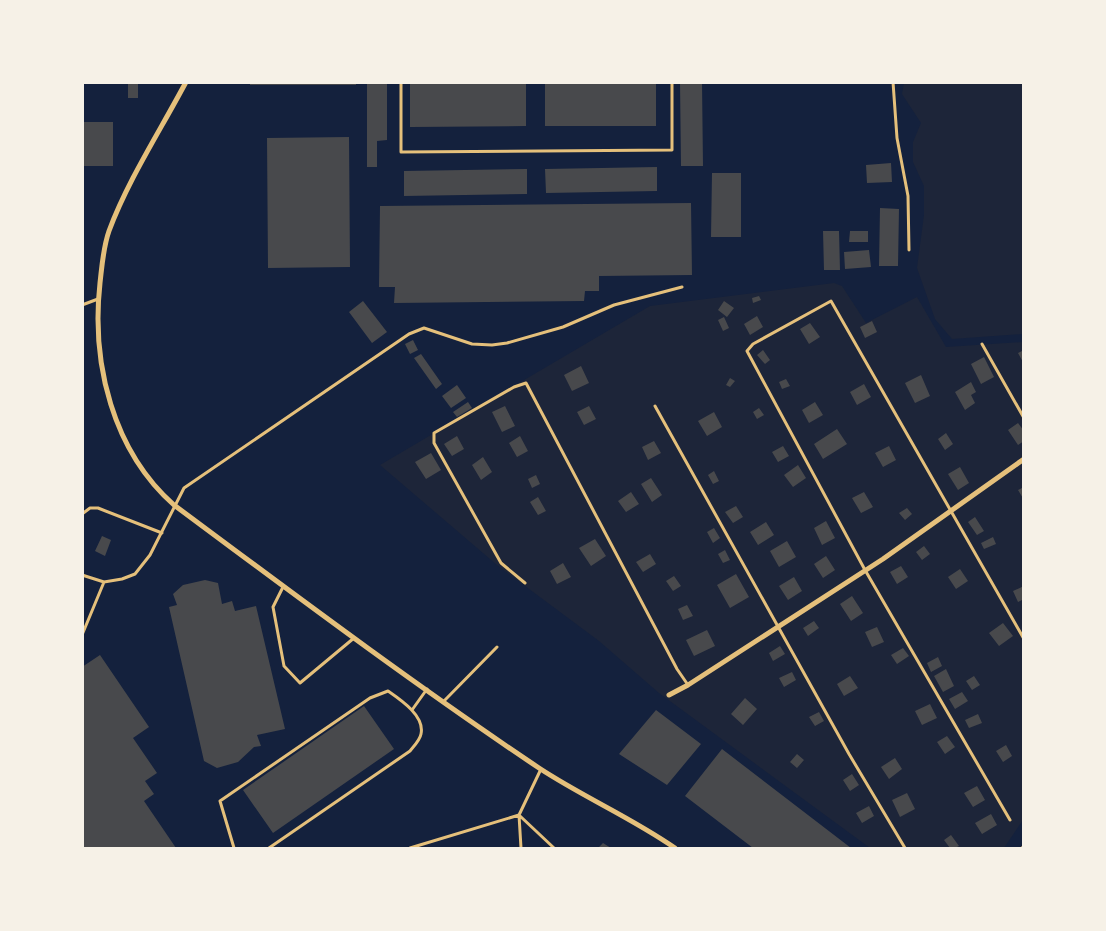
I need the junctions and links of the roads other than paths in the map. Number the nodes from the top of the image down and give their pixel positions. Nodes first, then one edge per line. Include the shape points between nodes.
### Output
1 (186, 82) edge
2 (401, 82) edge
3 (672, 82) edge
4 (894, 82) edge
5 (909, 250) dead end
6 (682, 288) dead end
7 (98, 298) junction
8 (82, 305) edge
9 (982, 344) dead end
10 (655, 406) dead end
11 (1024, 418) edge
12 (1024, 459) edge
13 (174, 505) junction
14 (951, 511) junction
15 (82, 514) edge
16 (162, 533) junction
17 (865, 570) junction
18 (82, 575) edge
19 (104, 582) junction
20 (525, 584) dead end
21 (283, 586) junction
22 (779, 626) junction
23 (82, 635) edge
24 (354, 638) junction
25 (1024, 639) edge
26 (498, 646) dead end
27 (688, 685) junction
28 (427, 689) junction
29 (669, 694) dead end
30 (444, 701) junction
31 (412, 710) junction
32 (541, 769) junction
33 (519, 815) junction
34 (1010, 820) dead end
35 (234, 848) edge
36 (269, 848) edge
37 (410, 848) edge
38 (521, 848) edge
39 (554, 848) edge
40 (675, 848) edge
41 (905, 848) edge

1 - 7 street via 118,210 104,250
2 - 3 lane via 401,152 672,150
4 - 5 lane via 897,138 908,196
6 - 13 lane via 614,305 563,327 507,343 472,344 424,328 409,334 184,488
7 - 8 lane
7 - 13 street via 99,351 116,421 135,460 157,490
9 - 11 lane
10 - 22 lane
12 - 14 street
13 - 16 lane
13 - 21 street
14 - 17 street
14 - 17 lane via 831,301 753,344 747,351
14 - 25 lane
15 - 16 lane via 90,508 98,508
16 - 19 lane via 135,574
17 - 22 street
17 - 34 lane
18 - 19 lane
19 - 23 lane
20 - 27 lane via 501,563 434,443 434,433 526,383
21 - 24 street
21 - 24 lane via 273,607 284,666 300,682
22 - 27 street
22 - 41 lane
24 - 28 street
26 - 30 lane
27 - 29 street
28 - 30 street
28 - 31 lane
30 - 32 street
31 - 35 lane via 388,691 370,698 220,801
31 - 36 lane via 420,722 421,734 410,751
32 - 33 lane
32 - 40 street
33 - 37 lane
33 - 38 lane
33 - 39 lane

